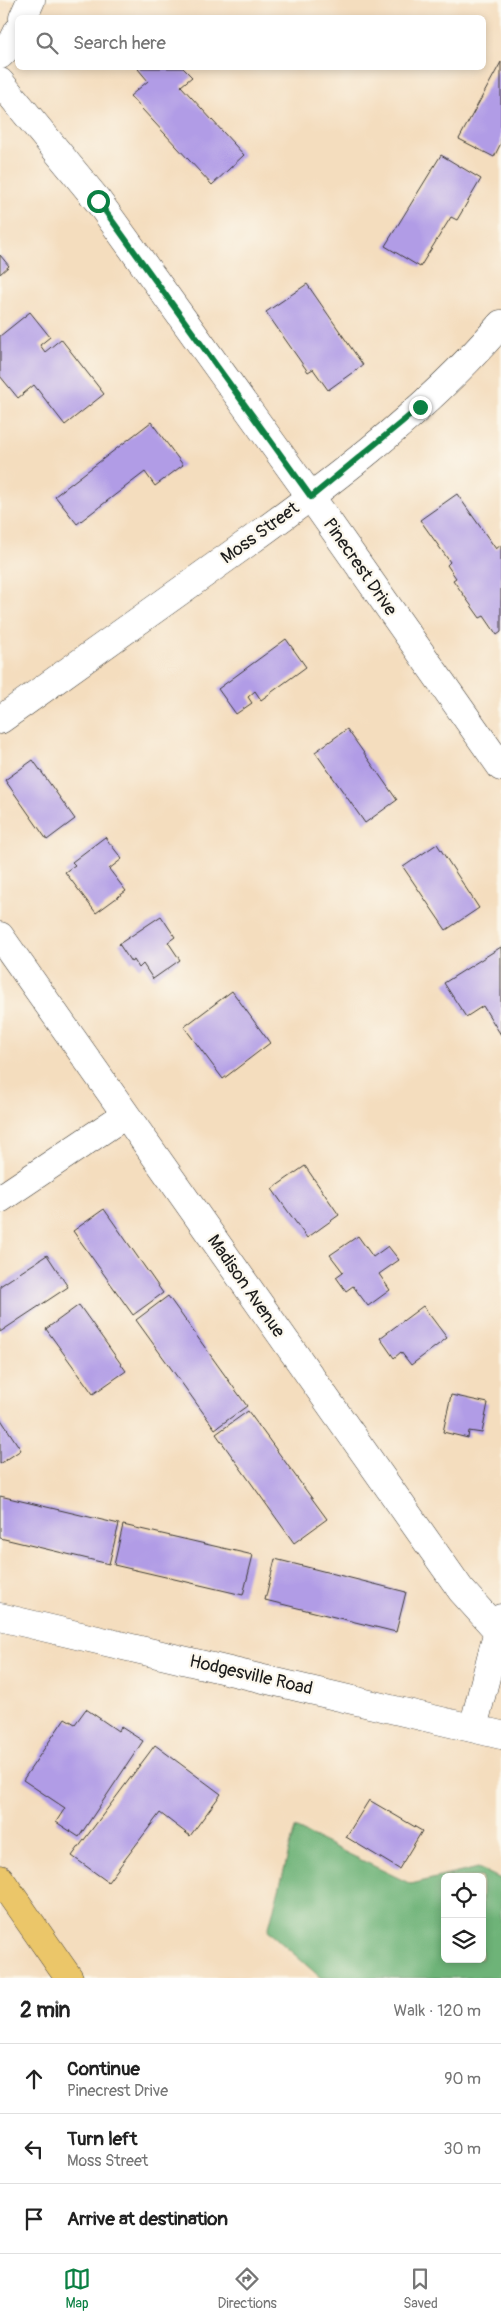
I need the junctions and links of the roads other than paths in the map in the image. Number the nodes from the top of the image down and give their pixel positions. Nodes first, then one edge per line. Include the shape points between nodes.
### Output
1 (31, 0) edge
2 (24, 15) edge
3 (15, 37) edge
4 (0, 55) edge
5 (0, 82) edge
6 (501, 324) edge
7 (311, 497) junction
8 (0, 720) edge
9 (501, 767) edge
10 (0, 936) edge
11 (125, 1115) junction
12 (0, 1199) edge
13 (0, 1617) edge
14 (499, 1624) edge
15 (473, 1728) junction
16 (501, 1735) edge
17 (0, 1879) edge
18 (70, 1978) edge

1 - 2 street
3 - 4 street
5 - 7 street, Pinecrest Drive via 98,201
6 - 7 street, Moss Street via 476,354 420,407
7 - 8 street, Moss Street
7 - 9 street, Pinecrest Drive
10 - 11 street, Madison Avenue
11 - 12 street
11 - 14 street, Madison Avenue via 461,1590
13 - 15 street, Hodgesville Road
14 - 15 street
15 - 16 street, Hodgesville Road
17 - 18 main road

